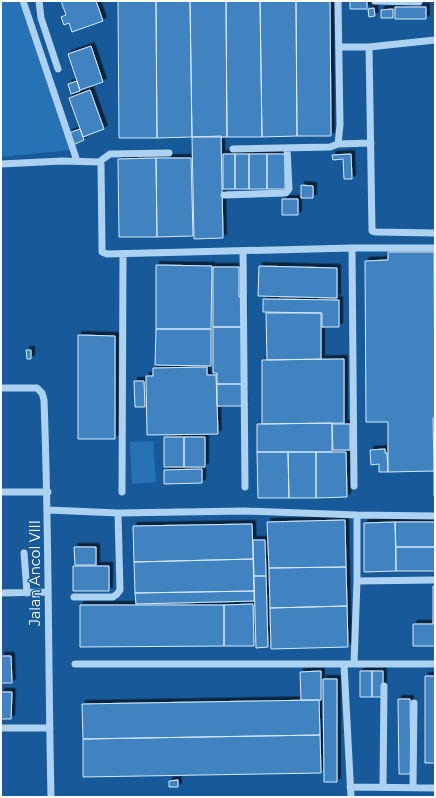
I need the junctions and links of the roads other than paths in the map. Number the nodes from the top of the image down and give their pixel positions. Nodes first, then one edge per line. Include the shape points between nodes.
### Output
1 (23, 1) edge
2 (39, 1) edge
3 (338, 1) edge
4 (375, 1) edge
5 (419, 2) edge
6 (435, 40) edge
7 (339, 47) junction
8 (369, 47) junction
9 (58, 70) dead end
10 (371, 142) junction
11 (338, 144) junction
12 (287, 148) junction
13 (233, 149) dead end
14 (169, 153) dead end
15 (77, 161) junction
16 (99, 162) junction
17 (1, 164) edge
18 (224, 194) dead end
19 (435, 233) edge
20 (352, 248) junction
21 (435, 248) edge
22 (243, 251) junction
23 (123, 255) junction
24 (1, 388) edge
25 (354, 486) dead end
26 (245, 487) dead end
27 (1, 492) edge
28 (48, 492) junction
29 (122, 492) dead end
30 (48, 510) junction
31 (118, 513) junction
32 (356, 515) junction
33 (435, 516) edge
34 (24, 553) dead end
35 (435, 580) edge
36 (357, 581) junction
37 (48, 592) junction
38 (1, 593) edge
39 (27, 593) junction
40 (74, 597) dead end
41 (75, 664) dead end
42 (344, 664) junction
43 (354, 664) junction
44 (435, 664) edge
45 (384, 686) dead end
46 (414, 703) dead end
47 (1, 728) edge
48 (50, 728) junction
49 (350, 787) junction
50 (383, 787) junction
51 (413, 787) junction
52 (435, 788) edge
53 (51, 797) edge
54 (351, 797) edge

1 - 15 street
2 - 9 street via 41,18
3 - 7 street
4 - 5 street
6 - 8 street
7 - 8 street
7 - 11 street
8 - 10 street
10 - 11 street
10 - 19 street via 372,231
11 - 12 street via 330,147
12 - 13 street
12 - 18 street via 288,192
14 - 16 street via 110,154
15 - 16 street
15 - 17 street
16 - 23 street via 102,252
20 - 21 street
20 - 22 street
20 - 25 street
22 - 23 street
22 - 26 street
23 - 29 street
24 - 28 street, Jalan Ancol VIII via 37,388 42,393
27 - 28 street
28 - 30 street, Jalan Ancol VIII
30 - 31 street
30 - 37 street, Jalan Ancol VIII
31 - 32 street via 245,511
31 - 40 street via 118,594 113,597
32 - 33 street
32 - 36 street
34 - 39 street
35 - 36 street
36 - 43 street
37 - 39 street
37 - 48 street, Jalan Ancol VIII
38 - 39 street
41 - 42 street
42 - 43 street
42 - 49 street
43 - 44 street
45 - 50 street
46 - 51 street
47 - 48 street
48 - 53 street, Jalan Ancol VIII
49 - 50 street
49 - 54 street
50 - 51 street
51 - 52 street

